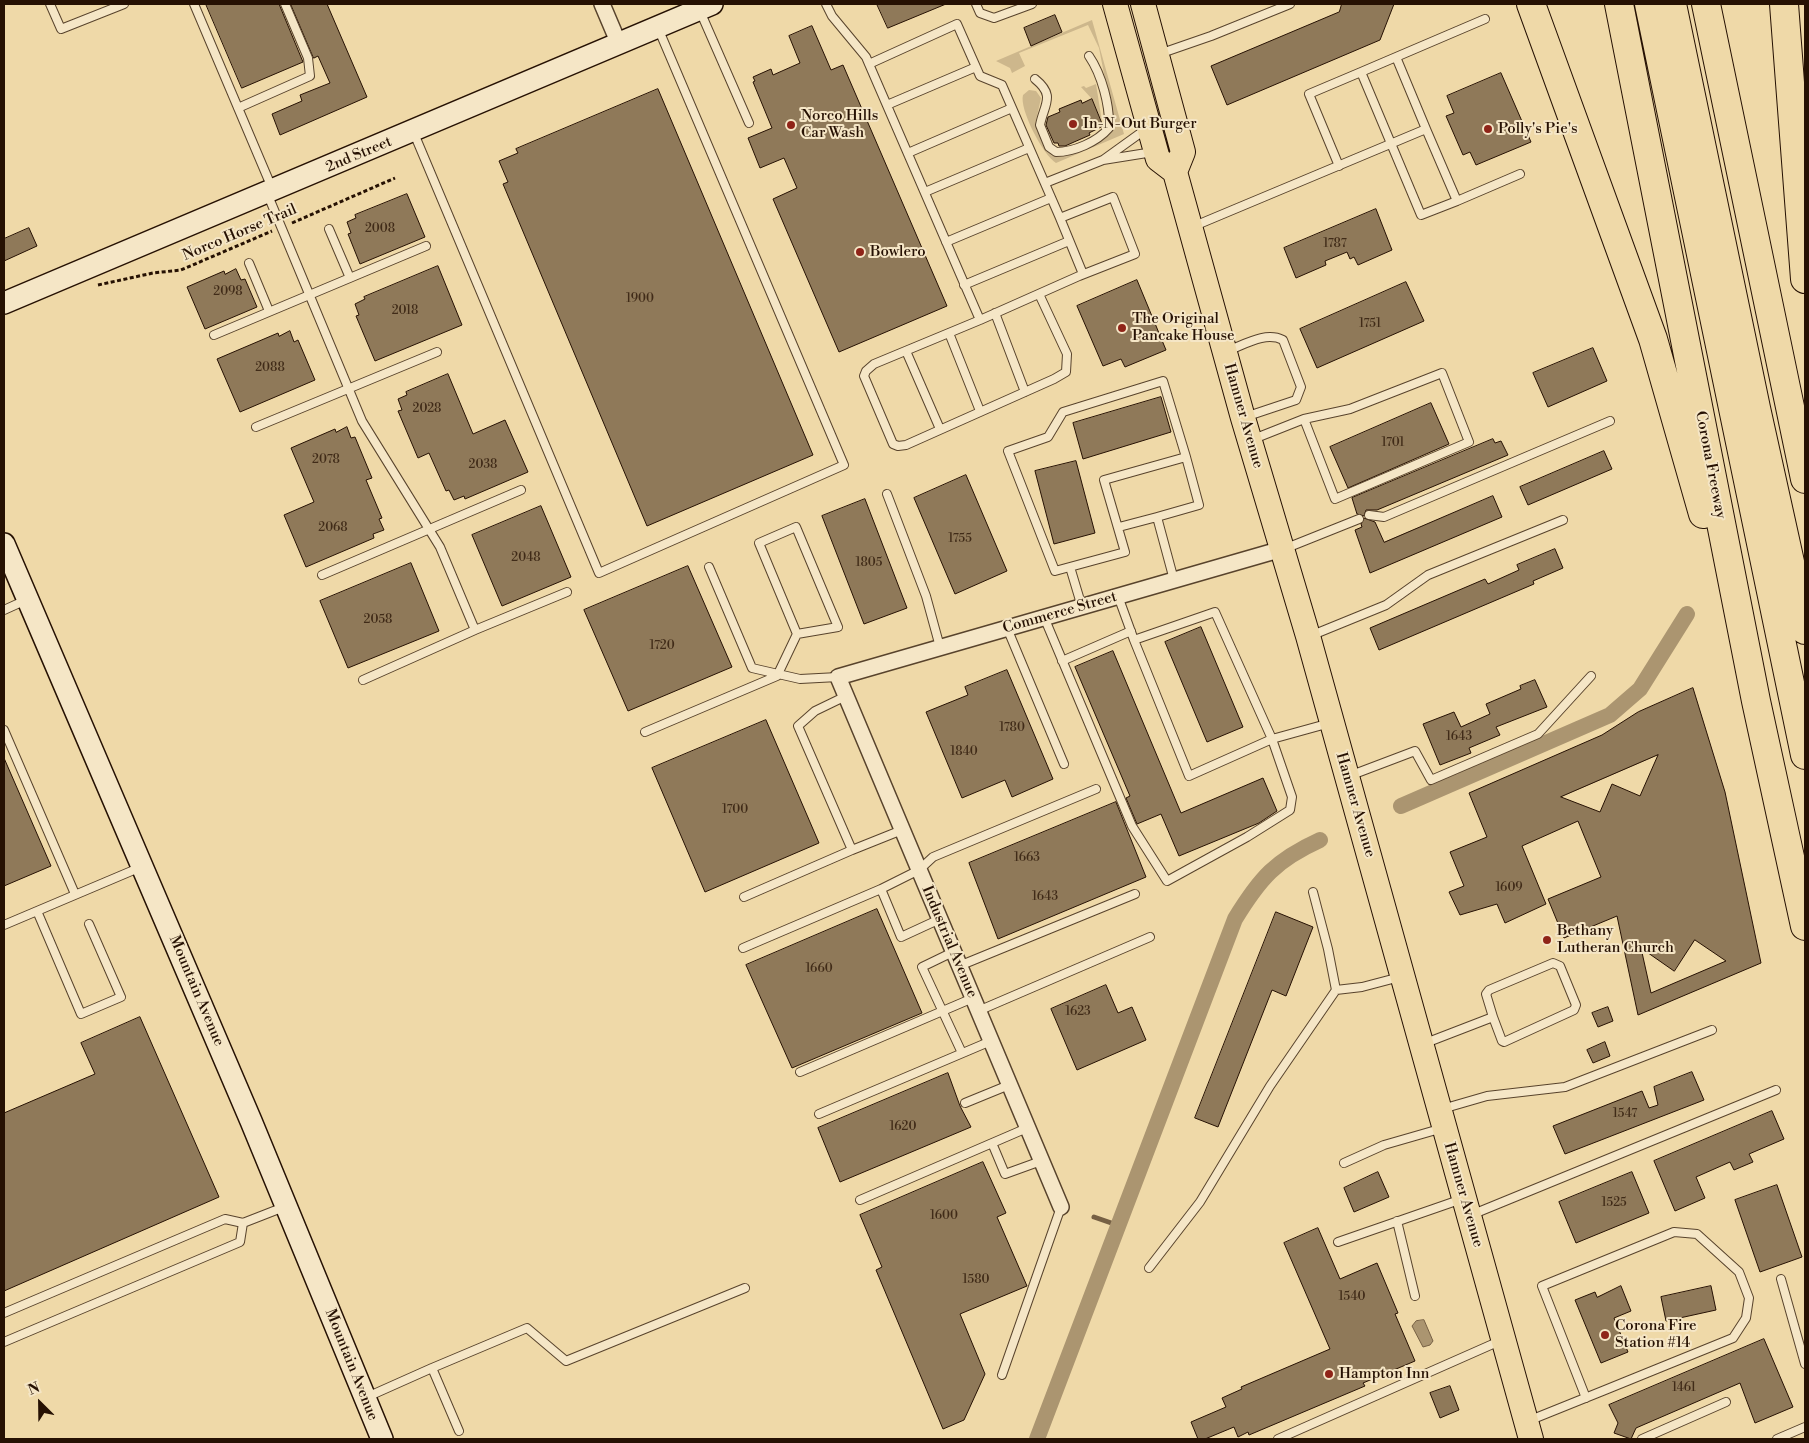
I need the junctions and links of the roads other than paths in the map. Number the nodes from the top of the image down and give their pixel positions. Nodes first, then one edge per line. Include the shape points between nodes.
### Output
1 (50, 4) edge
2 (124, 4) edge
3 (194, 4) edge
4 (285, 4) edge
5 (602, 4) edge
6 (826, 4) edge
7 (976, 4) edge
8 (1032, 4) edge
9 (1115, 4) edge
10 (1143, 4) edge
11 (1290, 4) edge
12 (1531, 4) edge
13 (1619, 4) edge
14 (1649, 4) edge
15 (1672, 4) edge
16 (1706, 4) edge
17 (1784, 4) edge
18 (706, 7) edge
19 (1485, 19) dead end
20 (658, 27) junction
21 (619, 44) junction
22 (1157, 55) junction
23 (1089, 56) dead end
24 (1396, 57) junction
25 (870, 64) junction
26 (976, 66) junction
27 (1361, 72) junction
28 (1035, 79) dead end
29 (887, 104) junction
30 (238, 108) junction
31 (1012, 108) junction
32 (749, 123) dead end
33 (1149, 125) junction
34 (1426, 129) junction
35 (413, 131) junction
36 (1391, 144) junction
37 (1030, 148) junction
38 (1156, 152) junction
39 (908, 153) junction
40 (1103, 160) junction
41 (1339, 166) junction
42 (1175, 172) junction
43 (1520, 174) dead end
44 (1045, 183) junction
45 (270, 192) junction
46 (924, 192) junction
47 (1051, 198) junction
48 (1457, 201) junction
49 (1060, 218) junction
50 (1191, 228) junction
51 (329, 229) dead end
52 (1069, 241) junction
53 (946, 242) junction
54 (426, 246) dead end
55 (249, 263) dead end
56 (1083, 274) junction
57 (350, 278) junction
58 (1805, 279) edge
59 (964, 285) junction
60 (1039, 294) junction
61 (310, 295) junction
62 (4, 303) edge
63 (270, 311) junction
64 (995, 313) junction
65 (980, 320) junction
66 (949, 333) junction
67 (214, 335) dead end
68 (906, 351) junction
69 (437, 352) dead end
70 (1225, 352) junction
71 (348, 388) junction
72 (1025, 392) junction
73 (980, 411) junction
74 (1243, 418) junction
75 (1304, 419) junction
76 (1610, 421) dead end
77 (256, 427) dead end
78 (940, 429) junction
79 (1250, 441) junction
80 (1186, 457) junction
81 (1804, 465) edge
82 (521, 490) dead end
83 (887, 494) dead end
84 (1369, 515) dead end
85 (1157, 517) junction
86 (1359, 519) dead end
87 (1563, 520) dead end
88 (1118, 527) junction
89 (428, 528) junction
90 (4, 544) edge
91 (1282, 549) junction
92 (709, 567) dead end
93 (1070, 567) junction
94 (322, 575) dead end
95 (1174, 580) junction
96 (567, 592) dead end
97 (1118, 596) junction
98 (26, 600) junction
99 (1082, 606) junction
100 (4, 610) edge
101 (1044, 617) junction
102 (1007, 628) junction
103 (475, 630) junction
104 (1805, 630) edge
105 (1131, 631) junction
106 (797, 634) junction
107 (1308, 636) junction
108 (1134, 640) junction
109 (940, 647) junction
110 (1062, 661) junction
111 (777, 676) junction
112 (1591, 676) dead end
113 (838, 677) junction
114 (363, 680) dead end
115 (846, 696) junction
116 (1756, 701) junction
117 (1332, 722) junction
118 (4, 730) edge
119 (645, 732) dead end
120 (1272, 739) junction
121 (1805, 755) edge
122 (1064, 764) dead end
123 (1347, 776) junction
124 (1096, 789) dead end
125 (902, 830) junction
126 (852, 850) junction
127 (142, 866) junction
128 (919, 870) junction
129 (881, 889) junction
130 (1312, 892) dead end
131 (75, 894) junction
132 (1135, 894) dead end
133 (744, 897) dead end
134 (37, 911) junction
135 (940, 919) junction
136 (89, 924) dead end
137 (4, 925) edge
138 (1805, 926) edge
139 (1150, 937) dead end
140 (743, 948) dead end
141 (956, 959) junction
142 (1402, 976) junction
143 (1336, 990) junction
144 (975, 1004) junction
145 (943, 1010) junction
146 (1493, 1017) junction
147 (1712, 1030) dead end
148 (991, 1041) junction
149 (1422, 1044) junction
150 (962, 1053) junction
151 (800, 1072) dead end
152 (1009, 1085) junction
153 (1776, 1090) dead end
154 (966, 1103) dead end
155 (819, 1114) dead end
156 (1442, 1119) junction
157 (1028, 1128) junction
158 (992, 1143) junction
159 (1041, 1160) junction
160 (1344, 1163) dead end
161 (860, 1200) dead end
162 (286, 1206) junction
163 (1061, 1207) joint
164 (1466, 1207) junction
165 (1397, 1222) junction
166 (243, 1223) junction
167 (1338, 1242) dead end
168 (1149, 1268) dead end
169 (1781, 1279) dead end
170 (745, 1288) dead end
171 (1415, 1296) dead end
172 (4, 1313) edge
173 (1504, 1339) junction
174 (4, 1342) edge
175 (1805, 1364) edge
176 (432, 1368) junction
177 (1002, 1375) dead end
178 (365, 1398) junction
179 (1586, 1398) junction
180 (1726, 1402) dead end
181 (1805, 1427) edge
182 (459, 1431) dead end
183 (1529, 1431) edge
184 (382, 1439) edge
185 (1278, 1439) edge
186 (1642, 1439) edge
187 (1777, 1439) edge

1 - 2 lane via 61,29
3 - 30 lane
4 - 30 lane via 308,58 310,76
5 - 21 street
6 - 25 lane
7 - 8 lane via 980,13 994,18
9 - 33 main road
10 - 22 main road
11 - 22 lane
12 - 116 highway via 1653,339
13 - 116 highway, Corona Freeway
14 - 121 highway
15 - 104 highway
16 - 81 highway
17 - 58 highway
18 - 20 main road, 2nd Street
18 - 32 lane
19 - 24 lane
20 - 21 main road, 2nd Street
20 - 35 lane via 844,465 598,573
21 - 35 main road, 2nd Street
22 - 42 main road via 1183,152
23 - 28 lane via 1099,72 1109,128 1084,145 1065,152 1056,152 1049,147 1040,125 1047,95 1044,86
24 - 27 lane
24 - 34 lane
25 - 26 lane via 957,24
25 - 29 lane
26 - 29 lane
26 - 31 lane via 980,76 1002,86
27 - 36 lane
27 - 41 lane via 1309,94
29 - 39 lane
30 - 45 lane
31 - 37 lane
31 - 39 lane
33 - 38 main road
33 - 40 lane
34 - 36 lane
34 - 48 lane
35 - 45 main road, 2nd Street
36 - 41 lane
36 - 48 lane via 1420,215
37 - 44 lane
37 - 46 lane
38 - 40 lane
38 - 42 main road via 1158,159
39 - 46 lane
40 - 44 lane
41 - 50 lane
42 - 50 main road, Hamner Avenue
43 - 48 lane
44 - 47 lane
45 - 61 lane
45 - 62 main road, 2nd Street
46 - 53 lane
47 - 49 lane
47 - 53 lane
49 - 52 lane
49 - 56 lane via 1113,197 1135,254
50 - 70 main road, Hamner Avenue
51 - 57 lane
52 - 56 lane
52 - 59 lane
53 - 59 lane
54 - 57 lane
55 - 63 lane
56 - 60 lane
57 - 61 lane
59 - 65 lane
60 - 64 lane
60 - 72 lane via 1067,354 1067,366 1066,372
61 - 63 lane
61 - 71 lane
63 - 67 lane
64 - 65 lane
64 - 72 lane
65 - 66 lane
66 - 68 lane
66 - 73 lane
68 - 78 lane
68 - 78 lane via 874,364 864,376 893,444 906,445
69 - 71 lane
70 - 74 main road, Hamner Avenue
70 - 74 lane via 1262,337 1277,337 1283,340 1301,387 1296,400
71 - 77 lane
71 - 89 lane via 362,421
72 - 73 lane
73 - 78 lane
74 - 79 main road, Hamner Avenue
75 - 75 lane via 1350,409 1442,373 1469,442 1335,499
75 - 79 lane
76 - 84 lane via 1384,517
79 - 91 main road, Hamner Avenue
80 - 85 lane via 1199,505
80 - 88 lane via 1104,480
80 - 93 lane via 1163,382 1064,412 1048,437 1008,451 1055,571
82 - 89 lane
83 - 109 lane via 930,606
85 - 88 lane
85 - 95 lane
86 - 91 lane
87 - 107 lane via 1428,575 1386,605
88 - 93 lane via 1125,552
89 - 94 lane
89 - 103 lane via 440,547
90 - 98 main road, Mountain Avenue
91 - 95 street, Commerce Street
91 - 107 main road, Hamner Avenue
92 - 111 lane via 752,668
93 - 99 lane
95 - 97 street, Commerce Street
96 - 103 lane
97 - 99 street, Commerce Street
97 - 105 lane
98 - 100 lane
98 - 127 main road, Mountain Avenue
99 - 101 street, Commerce Street
101 - 102 street, Commerce Street
101 - 110 lane
102 - 109 street, Commerce Street
102 - 122 lane
103 - 114 lane
105 - 108 lane
105 - 110 lane
106 - 106 lane via 759,543 796,527 838,627
106 - 111 lane
107 - 117 main road, Hamner Avenue
108 - 120 lane via 1216,612
108 - 120 lane via 1189,776
109 - 113 street, Commerce Street
110 - 120 lane via 1132,826 1167,881 1290,810 1292,796
111 - 113 lane via 800,680
111 - 119 lane
112 - 123 lane via 1538,734 1432,780 1415,751
113 - 115 street, Industrial Avenue
115 - 125 street, Industrial Avenue
115 - 126 lane via 815,711 798,726
116 - 138 highway, Corona Freeway
117 - 120 lane
117 - 123 main road, Hamner Avenue
118 - 131 lane
123 - 142 main road, Hamner Avenue
124 - 128 lane via 933,857
125 - 126 lane
125 - 128 street, Industrial Avenue
126 - 133 lane
127 - 131 lane
127 - 162 main road, Mountain Avenue
128 - 129 lane
128 - 135 street, Industrial Avenue
129 - 135 lane via 900,936
129 - 140 lane
130 - 143 lane
131 - 134 lane
132 - 141 lane
134 - 136 lane via 81,1014 121,997
134 - 137 lane
135 - 141 street, Industrial Avenue
139 - 144 lane
141 - 144 street, Industrial Avenue
141 - 145 lane via 922,967
142 - 143 lane
142 - 149 main road, Hamner Avenue
143 - 168 lane via 1270,1086 1200,1202
144 - 145 lane
144 - 148 street, Industrial Avenue
145 - 150 lane
145 - 151 lane
146 - 146 lane via 1504,1042 1574,1010 1576,1004 1560,966 1553,963 1489,990 1486,994
146 - 149 lane
147 - 156 lane via 1565,1086 1487,1096
148 - 150 lane
148 - 152 street, Industrial Avenue
149 - 156 main road, Hamner Avenue
150 - 155 lane
152 - 154 lane
152 - 157 street, Industrial Avenue
153 - 164 lane
156 - 160 lane
156 - 164 main road, Hamner Avenue
157 - 158 lane
157 - 159 street, Industrial Avenue
158 - 159 lane via 1005,1174
158 - 161 lane
159 - 163 street, Industrial Avenue
162 - 166 lane
162 - 178 main road, Mountain Avenue
163 - 177 lane
164 - 165 lane
164 - 173 main road, Hamner Avenue
165 - 167 lane
165 - 171 lane
166 - 172 lane via 226,1219
166 - 174 lane via 240,1242
169 - 175 lane
170 - 176 lane via 566,1361 527,1328
173 - 183 main road, Hamner Avenue
173 - 185 lane
176 - 178 lane
176 - 182 lane
178 - 184 main road, Mountain Avenue
179 - 179 lane via 1733,1338 1746,1318 1749,1298 1740,1272 1697,1234 1674,1232 1542,1286
179 - 183 lane
180 - 186 lane
181 - 187 lane

